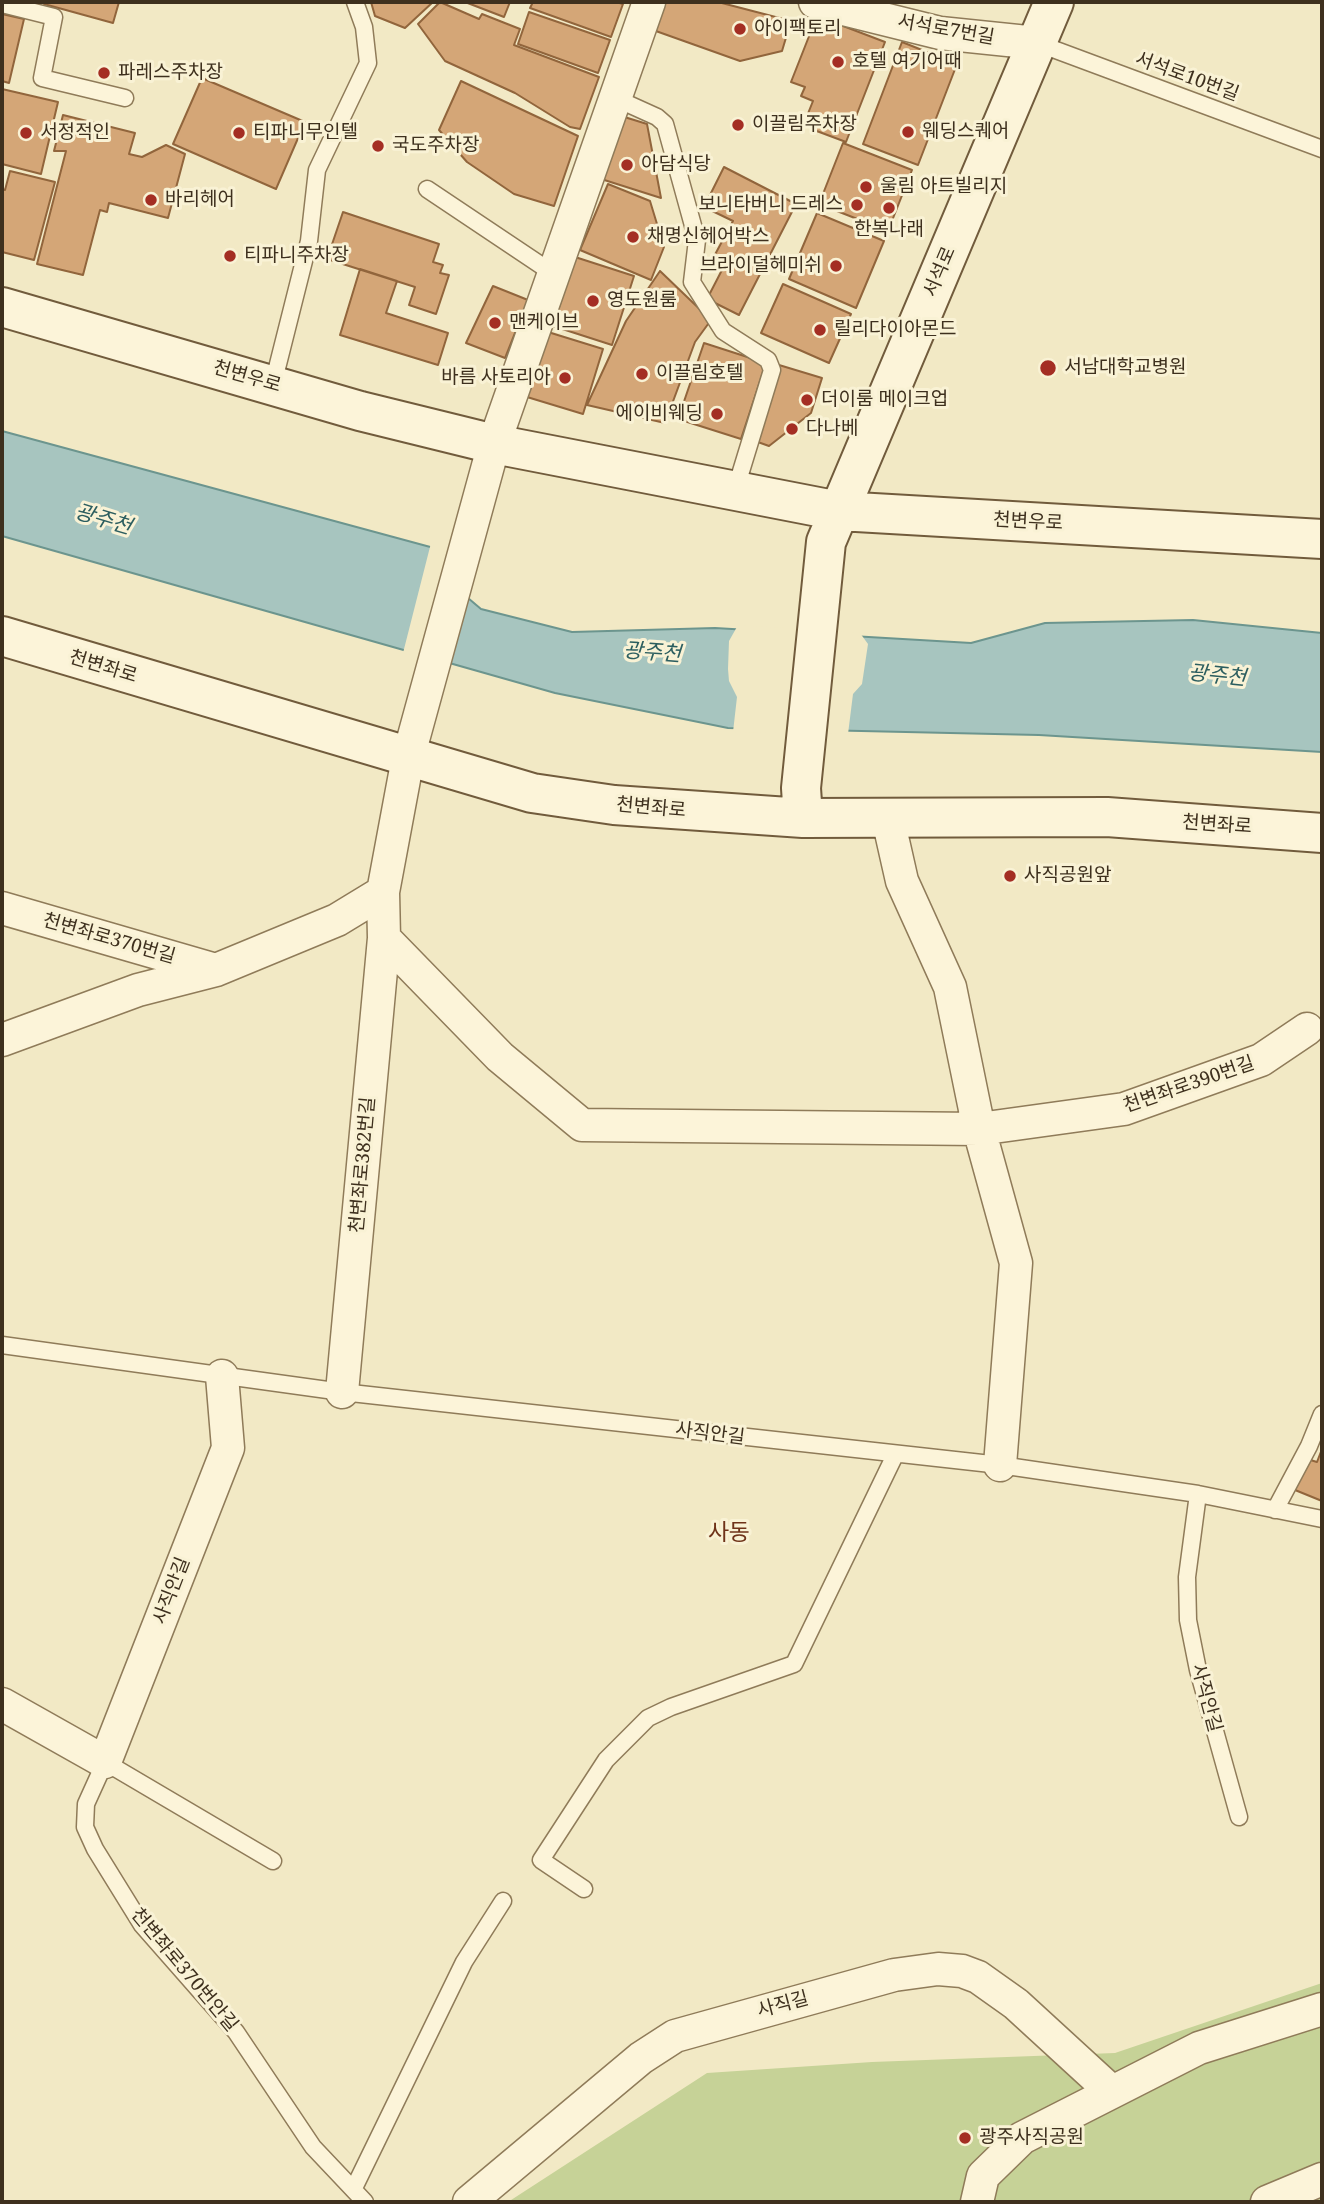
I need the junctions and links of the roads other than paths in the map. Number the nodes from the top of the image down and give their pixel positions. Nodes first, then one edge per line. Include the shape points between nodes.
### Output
1 (355, 2) edge
2 (649, 2) edge
3 (815, 2) edge
4 (1055, 2) edge
5 (2, 4) edge
6 (1037, 43) junction
7 (125, 98) dead end
8 (615, 98) junction
9 (1322, 149) edge
10 (427, 189) dead end
11 (554, 274) junction
12 (2, 307) edge
13 (273, 384) junction
14 (494, 444) junction
15 (735, 491) junction
16 (833, 527) junction
17 (1322, 539) edge
18 (2, 636) edge
19 (408, 758) junction
20 (802, 803) junction
21 (888, 819) junction
22 (1322, 834) edge
23 (383, 892) junction
24 (2, 908) edge
25 (384, 938) junction
26 (216, 970) junction
27 (1307, 1029) dead end
28 (2, 1041) edge
29 (979, 1129) junction
30 (2, 1345) edge
31 (222, 1376) junction
32 (342, 1392) junction
33 (1322, 1413) edge
34 (895, 1455) junction
35 (1000, 1465) junction
36 (1198, 1494) junction
37 (1275, 1510) junction
38 (1322, 1520) edge
39 (2, 1704) edge
40 (105, 1762) junction
41 (1239, 1817) dead end
42 (273, 1861) dead end
43 (584, 1889) dead end
44 (503, 1901) dead end
45 (1322, 2010) edge
46 (1112, 2092) junction
47 (1322, 2179) edge
48 (354, 2188) junction
49 (365, 2202) edge
50 (468, 2202) edge
51 (977, 2202) edge
52 (1267, 2202) edge

1 - 13 lane via 364,27 368,63 317,170 309,241
2 - 8 street
3 - 6 street, 서석로7번길 via 940,33
4 - 6 street, 서석로
5 - 7 lane via 54,17 41,78
6 - 9 lane, 서석로10번길
6 - 16 street, 서석로
8 - 11 street
8 - 15 lane via 665,124 697,240 692,282 723,331 768,360 772,370
10 - 11 lane
11 - 14 street
12 - 13 street, 천변우로
13 - 14 street, 천변우로
14 - 15 street, 천변우로
14 - 19 street, 천변좌로382번길
15 - 16 street, 천변우로
16 - 17 street, 천변우로
16 - 20 street, 서석로
18 - 19 street, 천변좌로
19 - 20 street, 천변좌로 via 532,793 587,801 690,812
19 - 23 street, 천변좌로382번길
20 - 21 street, 천변좌로
21 - 22 street, 천변좌로 via 1107,817
21 - 29 street via 902,881 950,987
23 - 25 street, 천변좌로382번길
23 - 26 street via 337,920
24 - 26 street, 천변좌로370번길
25 - 29 street, 천변좌로390번길 via 500,1057 582,1125
25 - 32 street, 천변좌로382번길
26 - 28 street via 138,990
27 - 29 street, 천변좌로390번길 via 1261,1060 1124,1109
29 - 35 street via 1016,1263
30 - 31 lane, 사직안길
31 - 32 lane, 사직안길
31 - 40 street, 사직안길 via 228,1448
32 - 34 lane, 사직안길
33 - 37 lane
34 - 35 lane, 사직안길
34 - 43 lane via 794,1664 648,1718 606,1760 541,1860
35 - 36 lane, 사직안길
36 - 37 lane, 사직안길
36 - 41 lane, 사직안길 via 1187,1577 1188,1620
37 - 38 lane, 사직안길
39 - 40 street
40 - 42 lane
40 - 48 lane, 천변좌로370번안길 via 86,1804 85,1827 95,1849 142,1925 236,2032 313,2147
44 - 48 lane via 464,1962
45 - 46 street via 1199,2048
46 - 50 street, 사직길 via 1016,2004 978,1978 937,1969 894,1975 669,2040 641,2058
46 - 51 street via 1022,2138 983,2176
47 - 52 street
48 - 49 lane, 천변좌로370번안길

